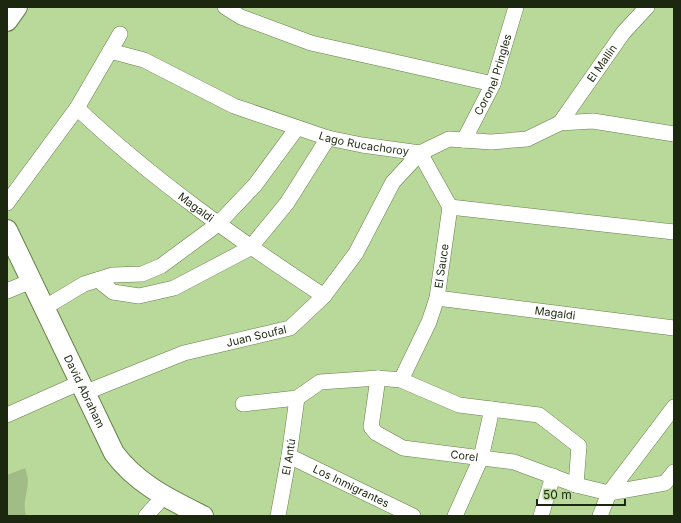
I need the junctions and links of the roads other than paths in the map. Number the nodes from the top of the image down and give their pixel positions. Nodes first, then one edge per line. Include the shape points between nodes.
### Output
1 (17, 7) edge
2 (225, 7) edge
3 (516, 7) edge
4 (648, 7) edge
5 (242, 12) edge
6 (7, 21) edge
7 (120, 34) dead end
8 (110, 51) junction
9 (493, 84) junction
10 (77, 108) junction
11 (560, 123) junction
12 (296, 128) junction
13 (674, 134) edge
14 (328, 138) junction
15 (464, 140) junction
16 (420, 153) junction
17 (7, 203) edge
18 (450, 207) junction
19 (218, 224) junction
20 (674, 232) edge
21 (9, 238) edge
22 (250, 248) junction
23 (98, 280) junction
24 (31, 281) junction
25 (7, 290) edge
26 (324, 296) junction
27 (437, 298) junction
28 (44, 308) junction
29 (674, 328) edge
30 (378, 378) junction
31 (401, 380) junction
32 (81, 388) junction
33 (297, 398) junction
34 (243, 404) dead end
35 (674, 407) edge
36 (492, 409) junction
37 (7, 415) edge
38 (290, 456) junction
39 (481, 458) junction
40 (553, 476) junction
41 (671, 482) edge
42 (576, 485) junction
43 (609, 493) junction
44 (164, 496) junction
45 (146, 516) edge
46 (203, 516) edge
47 (278, 516) edge
48 (413, 516) edge
49 (455, 516) edge
50 (541, 516) edge
51 (600, 516) edge

1 - 6 main road
2 - 5 street
3 - 9 street, Coronel Pringles
4 - 11 street, El Mallín via 623,33
5 - 9 street via 311,42
7 - 8 street
8 - 10 street
8 - 12 street, Lago Rucachoroy via 144,60 234,106
9 - 15 street, Coronel Pringles
10 - 17 street
10 - 19 street, Magaldi via 101,131
11 - 13 street, Lago Rucachoroy via 593,121
11 - 15 street, Lago Rucachoroy via 528,139 491,142
12 - 14 street, Lago Rucachoroy
12 - 19 street via 255,185
14 - 16 street, Lago Rucachoroy
14 - 22 street via 287,203
15 - 16 street, Lago Rucachoroy via 449,139
16 - 18 street
16 - 26 street, Juan Soufal via 393,182 356,253
18 - 20 street
18 - 27 street, El Sauce
19 - 22 street, Magaldi
19 - 23 street via 161,266 142,274 113,275
21 - 24 main road, David Abraham
22 - 23 street via 174,288 139,296 113,292
22 - 26 street, Magaldi
23 - 28 street via 84,284
24 - 25 street
24 - 28 main road, David Abraham
26 - 32 street, Juan Soufal via 290,328 184,353
27 - 29 street, Magaldi
27 - 31 street, El Sauce via 429,322
28 - 32 main road, David Abraham
30 - 31 street
30 - 33 street via 320,382
30 - 39 street, Corel via 370,421 376,433 403,448
31 - 36 street via 460,405
32 - 37 street, Juan Soufal
32 - 44 main road, David Abraham via 106,439 124,466 136,478
33 - 34 street
33 - 38 street, El Antú
35 - 43 street
36 - 39 street
36 - 42 street via 539,415 579,446
38 - 47 street, El Antú
38 - 48 street, Los Inmigrantes
39 - 40 street, Corel via 514,462
39 - 49 street
40 - 42 street, Corel
40 - 50 street
41 - 43 street
42 - 43 street, Corel
43 - 51 street
44 - 45 street
44 - 46 main road, David Abraham

